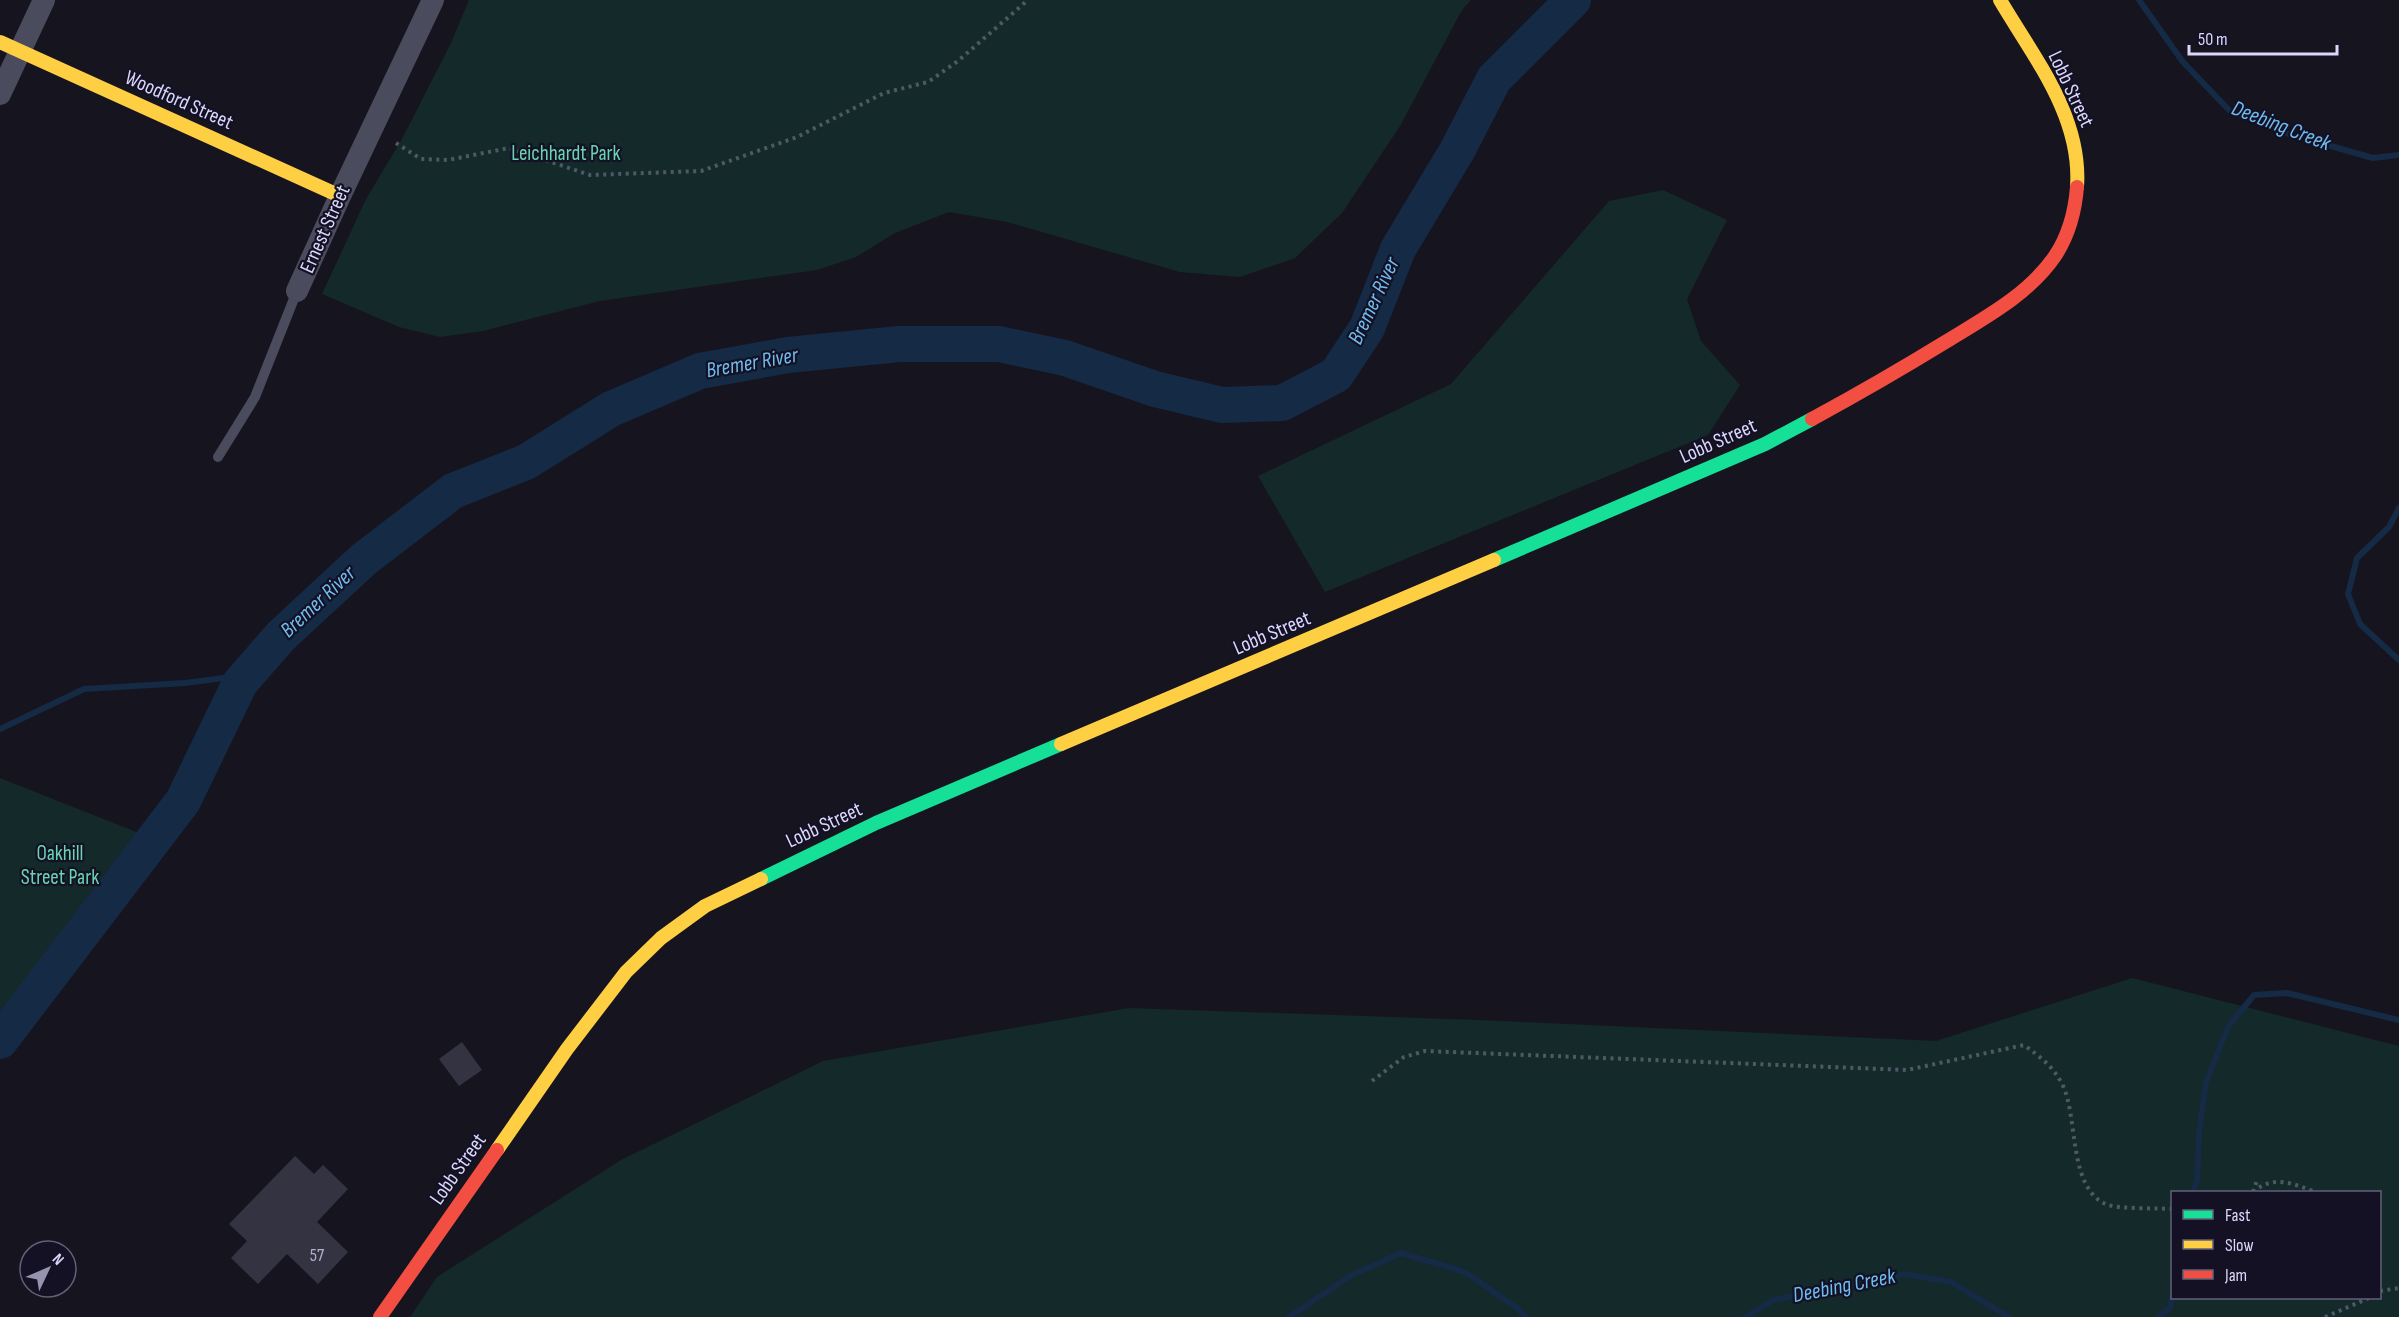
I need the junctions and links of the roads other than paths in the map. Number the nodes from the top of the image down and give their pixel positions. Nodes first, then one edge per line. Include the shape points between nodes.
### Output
1 (44, 0) edge
2 (433, 0) edge
3 (2000, 0) edge
4 (10, 46) edge
5 (0, 94) edge
6 (340, 196) junction
7 (297, 291) joint
8 (218, 458) dead end
9 (380, 1317) edge

1 - 4 street
2 - 6 street, Ernest Street
3 - 9 main road, Lobb Street via 2056,98 2072,133 2077,157 2072,220 2055,256 2028,288 1879,384 1765,444 876,823 705,906 661,938 626,972 567,1049
4 - 5 street
4 - 6 main road, Woodford Street
6 - 7 street, Ernest Street
7 - 8 lane, Ernest Street via 255,397

